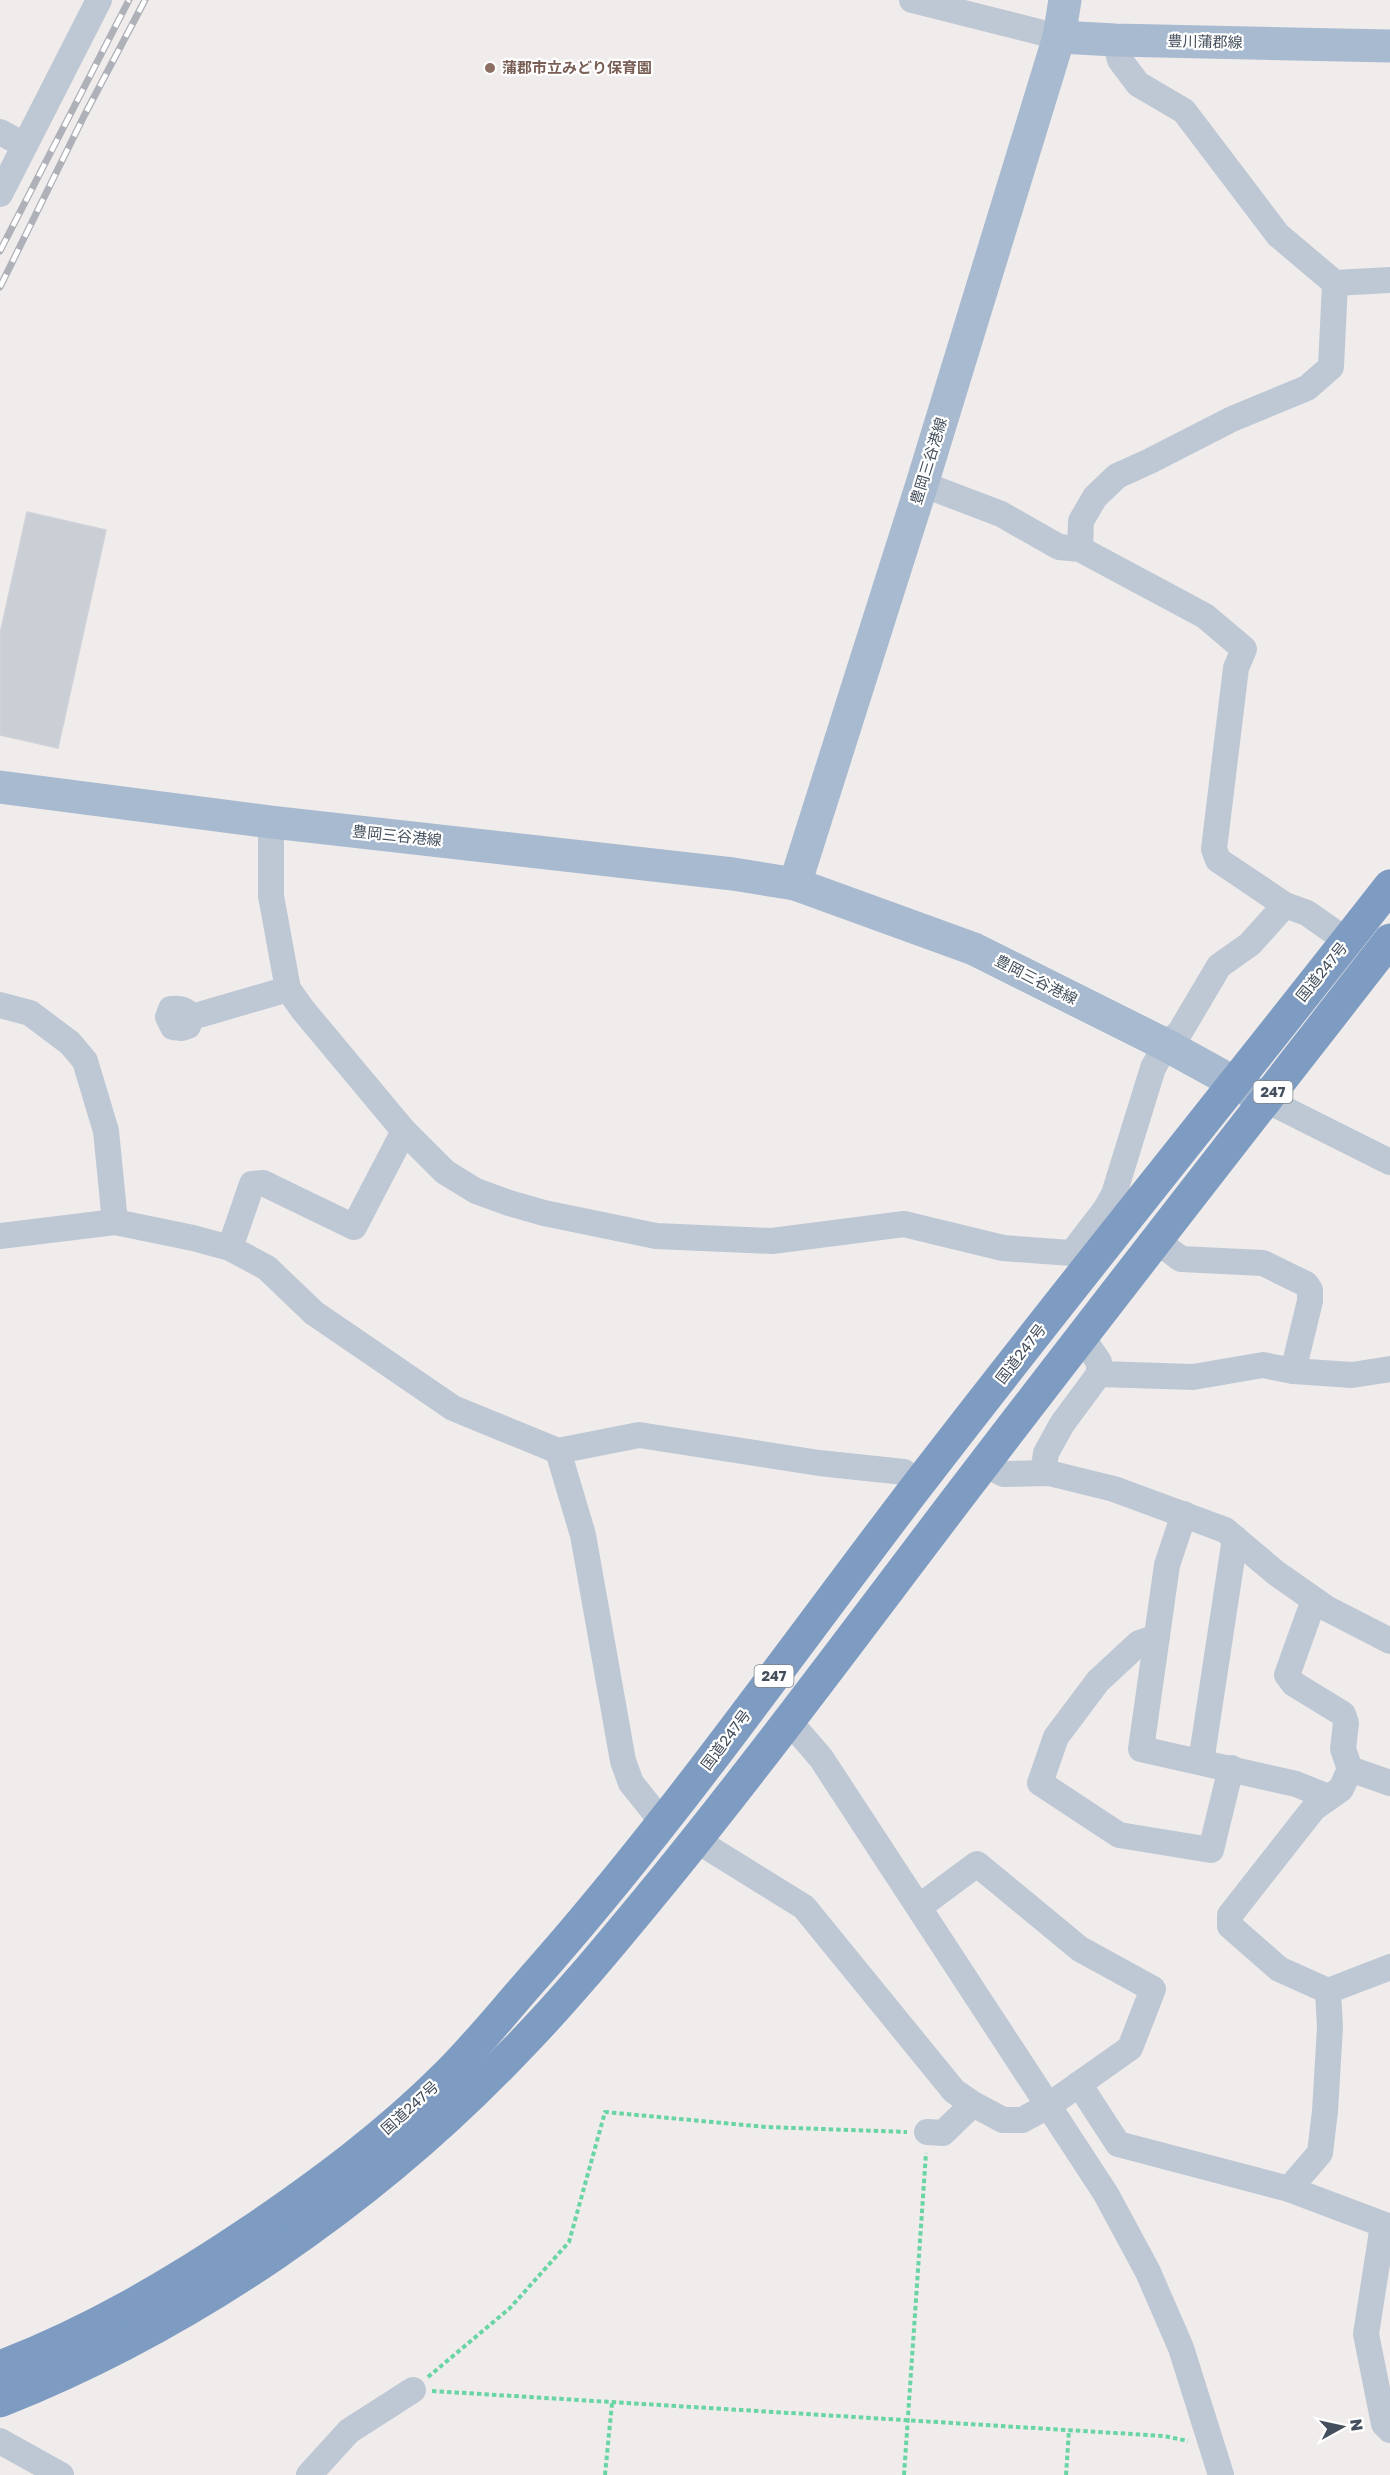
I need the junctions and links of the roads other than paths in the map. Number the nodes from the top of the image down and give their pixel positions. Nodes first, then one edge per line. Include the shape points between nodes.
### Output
1 (99, 0) edge
2 (912, 0) edge
3 (1065, 0) edge
4 (1059, 37) junction
5 (1115, 40) junction
6 (1390, 45) edge
7 (0, 132) edge
8 (24, 145) junction
9 (0, 194) edge
10 (1390, 280) edge
11 (1335, 284) junction
12 (922, 484) junction
13 (1080, 549) junction
14 (0, 787) edge
15 (271, 822) junction
16 (795, 884) junction
17 (1390, 886) edge
18 (1285, 905) junction
19 (1347, 941) junction
20 (1390, 941) edge
21 (288, 989) junction
22 (0, 1005) edge
23 (192, 1017) dead end
24 (1166, 1045) junction
25 (1233, 1082) junction
26 (1266, 1100) junction
27 (404, 1131) junction
28 (1390, 1162) edge
29 (115, 1222) junction
30 (0, 1236) edge
31 (1157, 1241) junction
32 (230, 1248) junction
33 (1085, 1254) junction
34 (1081, 1336) junction
35 (1390, 1369) edge
36 (1293, 1371) junction
37 (1099, 1374) junction
38 (558, 1451) junction
39 (984, 1464) junction
40 (1043, 1473) junction
41 (917, 1486) junction
42 (1184, 1514) junction
43 (1235, 1538) junction
44 (1314, 1599) junction
45 (1157, 1637) junction
46 (1390, 1641) edge
47 (789, 1720) junction
48 (1201, 1762) junction
49 (1235, 1769) junction
50 (1350, 1769) junction
51 (1390, 1783) edge
52 (1328, 1797) junction
53 (663, 1823) junction
54 (696, 1840) junction
55 (919, 1907) junction
56 (1390, 1967) edge
57 (1328, 1991) junction
58 (1079, 2084) junction
59 (973, 2104) junction
60 (1048, 2106) junction
61 (927, 2132) road end
62 (1288, 2189) junction
63 (1386, 2226) edge
64 (0, 2367) edge
65 (413, 2390) road end
66 (0, 2401) edge
67 (1390, 2430) edge
68 (0, 2442) edge
69 (61, 2475) edge
70 (309, 2475) edge
71 (1221, 2475) edge

1 - 8 street
2 - 4 street
3 - 4 main road
4 - 5 main road, 豊川蒲郡線
4 - 12 main road, 豊岡三谷港線
5 - 6 main road, 豊川蒲郡線
5 - 11 street via 1120,60 1138,84 1184,111 1278,235
7 - 8 street
8 - 9 street
10 - 11 street
11 - 13 street via 1331,367 1307,388 1232,419 1117,476 1095,496 1081,520
12 - 13 street via 1001,514 1059,547
12 - 16 main road, 豊岡三谷港線
13 - 18 street via 1205,616 1244,649 1236,668 1214,849 1218,860
14 - 15 main road, 豊岡三谷港線
15 - 16 main road, 豊岡三谷港線
15 - 21 street via 271,896
16 - 24 main road, 豊岡三谷港線 via 974,948
17 - 19 highway, 国道247号 / 247
18 - 19 street via 1307,914
18 - 24 street via 1250,944 1219,966 1179,1032
19 - 25 highway, 国道247号 / 247
20 - 26 highway, 国道247号 / 247
21 - 23 street
21 - 27 street
22 - 29 street via 30,1013 70,1043 85,1061 106,1131
24 - 25 main road, 豊岡三谷港線
24 - 33 street via 1153,1068 1113,1194
25 - 26 main road, 豊岡三谷港線
25 - 33 highway, 国道247号 / 247
26 - 28 street
26 - 31 highway, 国道247号 / 247
27 - 32 street via 354,1227 263,1183 252,1184
27 - 33 street via 445,1172 476,1191 544,1213 656,1236 772,1241 904,1224 1003,1248
29 - 30 street
29 - 32 street
31 - 34 highway, 国道247号 / 247
31 - 36 street via 1181,1259 1263,1263 1306,1284 1310,1301
32 - 38 street via 267,1268 314,1313 453,1408
33 - 41 highway, 国道247号 / 247
34 - 37 street via 1099,1362
34 - 39 highway, 国道247号 / 247
35 - 36 street via 1352,1375
36 - 37 street via 1263,1365 1193,1377
37 - 40 street via 1062,1424 1046,1453
38 - 41 street via 639,1435 904,1472
38 - 53 street via 583,1535 623,1761 631,1783
39 - 40 street via 1004,1474
39 - 47 highway, 国道247号 / 247
40 - 42 street via 1114,1489
41 - 53 highway, 国道247号 / 247
42 - 43 street via 1226,1530
42 - 45 street via 1167,1565
43 - 44 street
43 - 48 street
44 - 46 street
44 - 50 street via 1287,1675 1294,1684 1343,1714 1343,1749
45 - 48 street via 1141,1749
45 - 49 street via 1139,1643 1098,1681 1056,1737 1040,1783 1119,1835 1211,1850
47 - 54 highway, 国道247号 / 247
47 - 55 street via 821,1758
48 - 49 street
49 - 52 street via 1296,1784
50 - 51 street
50 - 52 street via 1341,1789
52 - 57 street via 1314,1808 1230,1915 1230,1926 1279,1970
53 - 64 highway, 国道247号 / 247 via 564,1944 448,2074 345,2165 147,2299 49,2348
54 - 59 street via 804,1907 954,2091
54 - 66 highway, 国道247号 / 247 via 536,2030 409,2151 291,2242 211,2296 58,2378
55 - 58 street via 977,1864 1080,1949 1153,1989 1131,2048
55 - 60 street
56 - 57 street
57 - 62 street via 1330,2027 1320,2153
58 - 60 street
58 - 62 street via 1118,2144
59 - 60 street via 1003,2120 1022,2120
59 - 61 street via 943,2133
60 - 71 street via 1106,2194 1148,2272 1181,2348
62 - 63 street
63 - 67 street via 1366,2334 1384,2424
65 - 70 street via 349,2431
68 - 69 street

